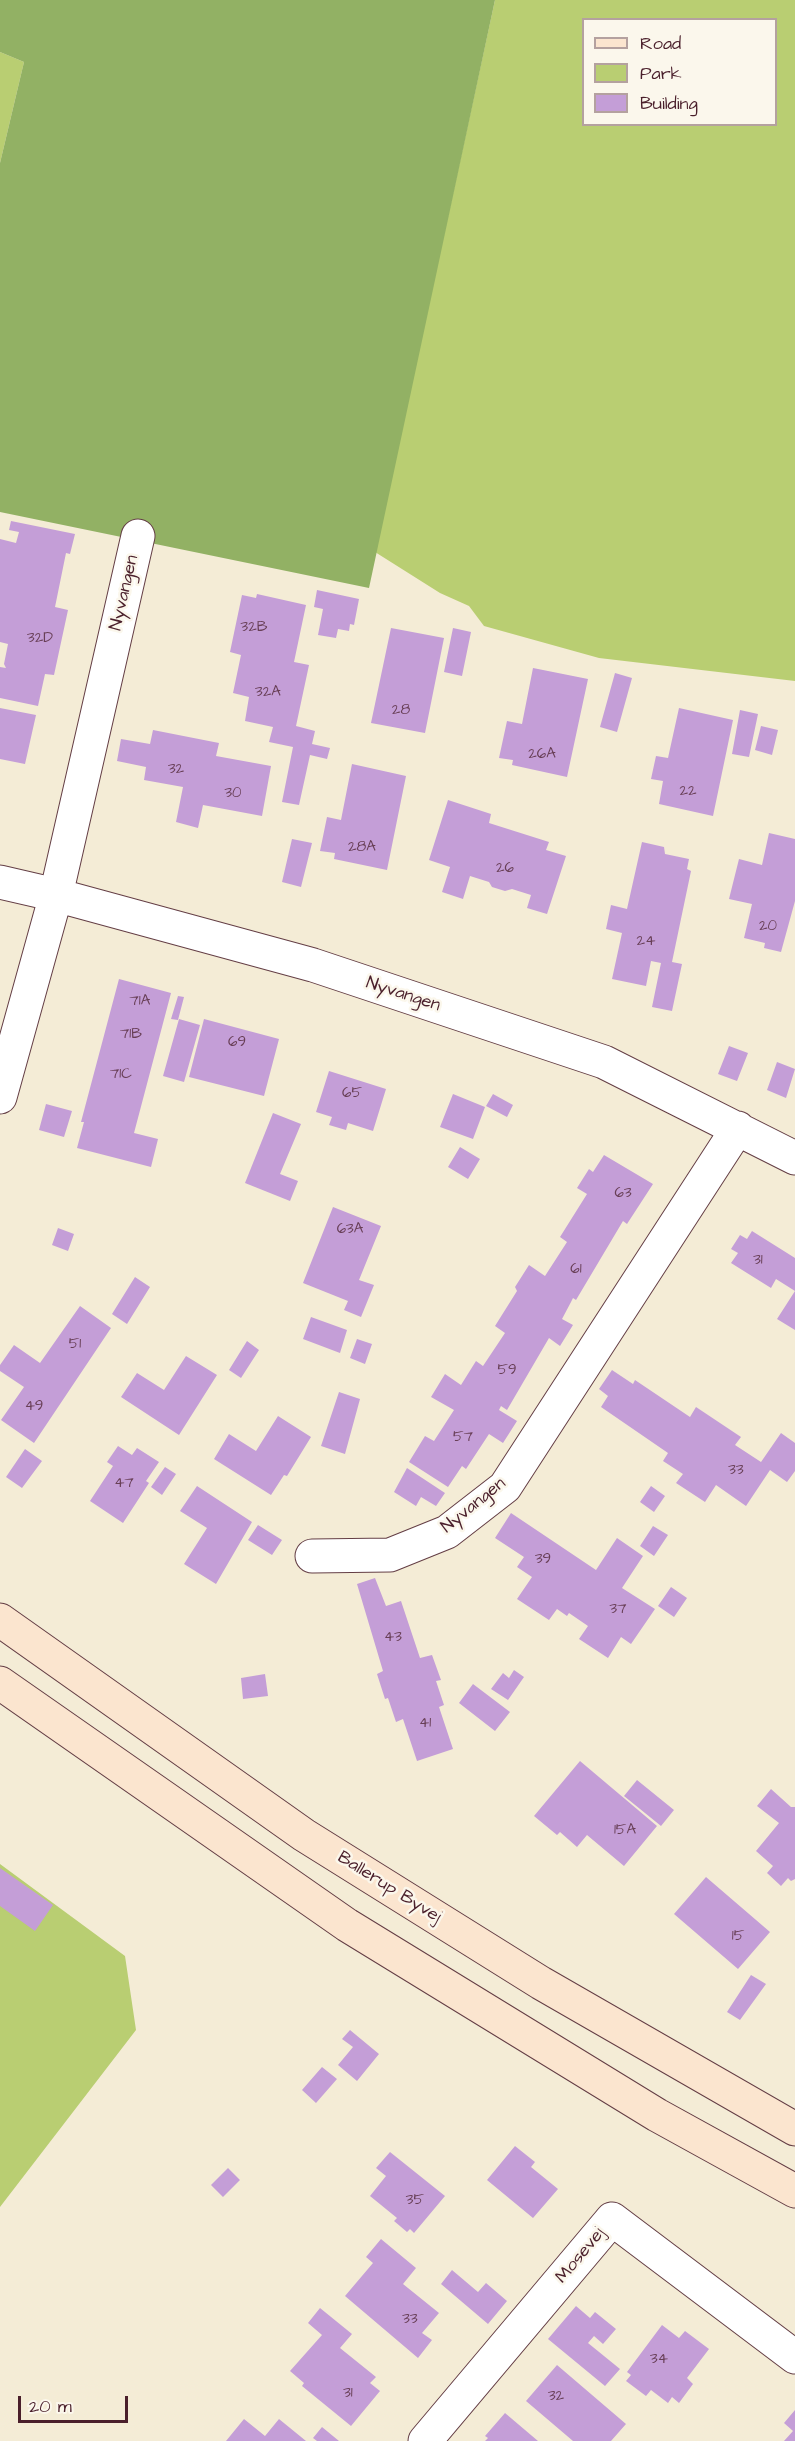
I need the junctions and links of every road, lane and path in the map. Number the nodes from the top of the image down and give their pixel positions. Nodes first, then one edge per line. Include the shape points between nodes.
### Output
1 (138, 536) dead end
2 (0, 882) edge
3 (56, 895) junction
4 (0, 1097) edge
5 (738, 1128) junction
6 (795, 1158) edge
7 (312, 1556) dead end
8 (0, 1620) edge
9 (0, 1683) edge
10 (795, 2129) edge
11 (795, 2191) edge
12 (795, 2357) edge
13 (425, 2441) edge

1 - 3 street, Nyvangen
2 - 3 street, Nyvangen
3 - 4 street, Nyvangen
3 - 5 street, Nyvangen via 313,965 604,1062
5 - 6 street, Nyvangen
5 - 7 street, Nyvangen via 505,1487 447,1532 390,1555
8 - 10 main road, Ballerup Byvej via 304,1835 541,1983
9 - 11 main road via 347,1925 657,2115
12 - 13 street, Mosevej via 612,2219

